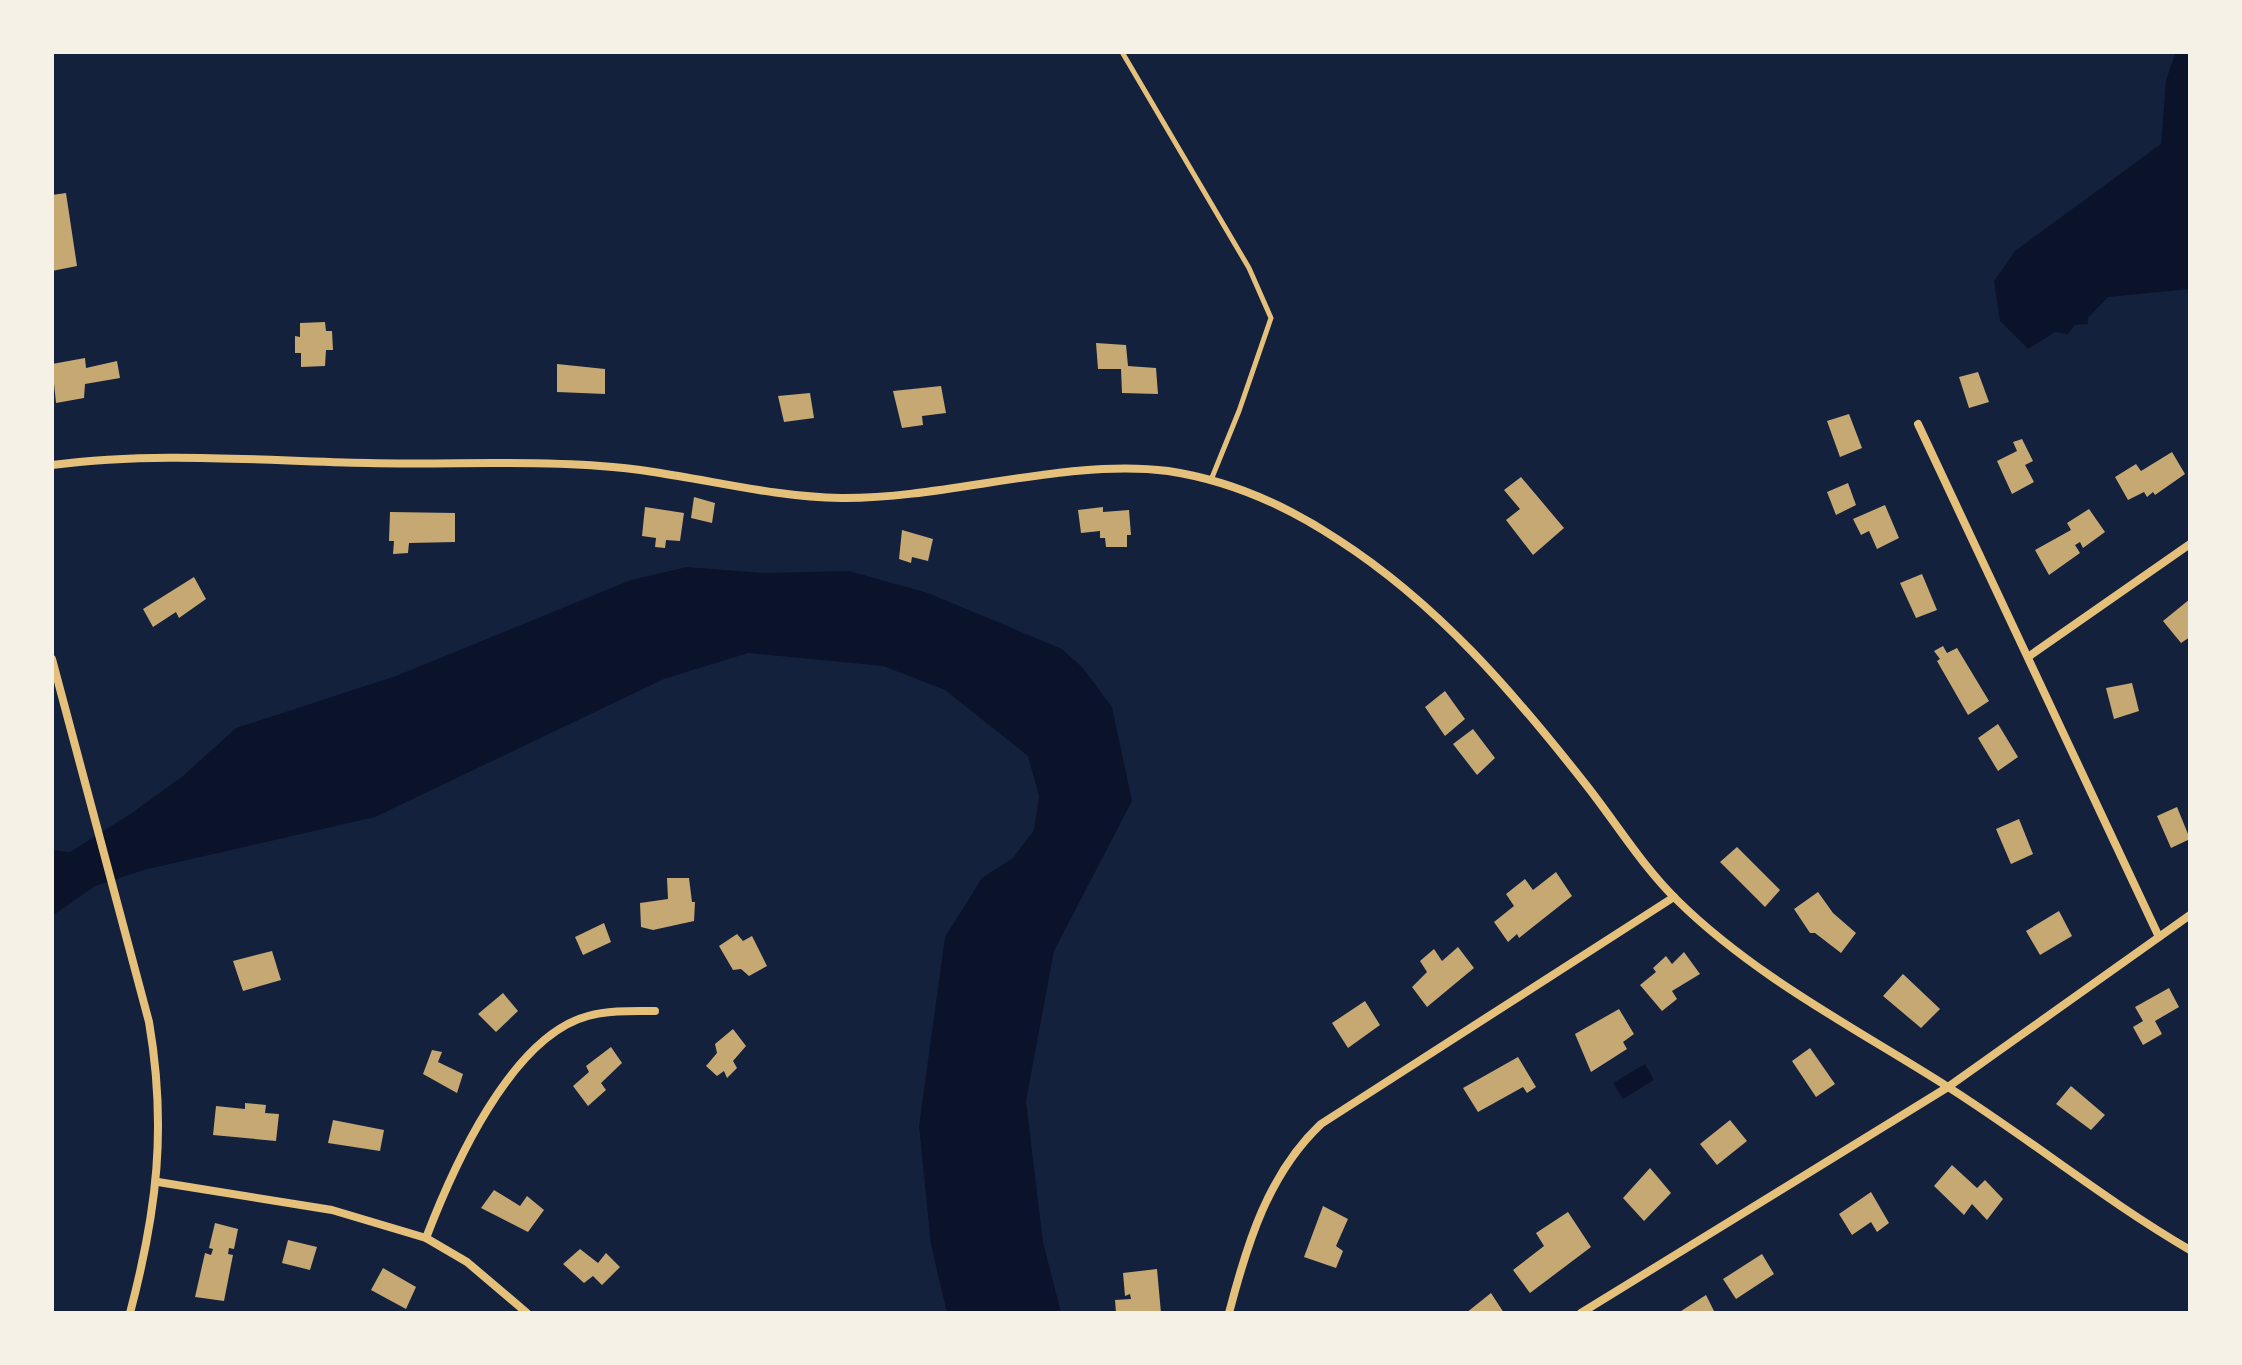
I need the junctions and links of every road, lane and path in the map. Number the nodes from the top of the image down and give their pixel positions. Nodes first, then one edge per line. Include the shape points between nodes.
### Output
1 (1122, 52) edge
2 (1918, 424) dead end
3 (52, 465) edge
4 (1211, 480) junction
5 (2190, 544) edge
6 (2028, 657) junction
7 (52, 659) edge
8 (1674, 897) junction
9 (2190, 915) edge
10 (2159, 937) junction
11 (655, 1011) dead end
12 (1948, 1087) junction
13 (158, 1182) junction
14 (426, 1238) junction
15 (2190, 1250) edge
16 (130, 1313) edge
17 (527, 1313) edge
18 (1229, 1313) edge
19 (1581, 1313) edge

1 - 4 lane via 1249,268 1271,318
2 - 6 street
3 - 4 street via 194,456 597,465 847,498 1120,469
4 - 8 street via 1335,537 1444,621 1493,669
5 - 6 street
6 - 10 street
7 - 13 street via 156,1067
8 - 12 street via 1791,987
8 - 18 street via 1321,1124 1292,1155 1268,1195
9 - 10 street
10 - 12 street
11 - 14 street via 587,1016 561,1029 525,1060 471,1133
12 - 15 street
12 - 19 street
13 - 14 street via 332,1210
13 - 16 street
14 - 17 street via 467,1262

